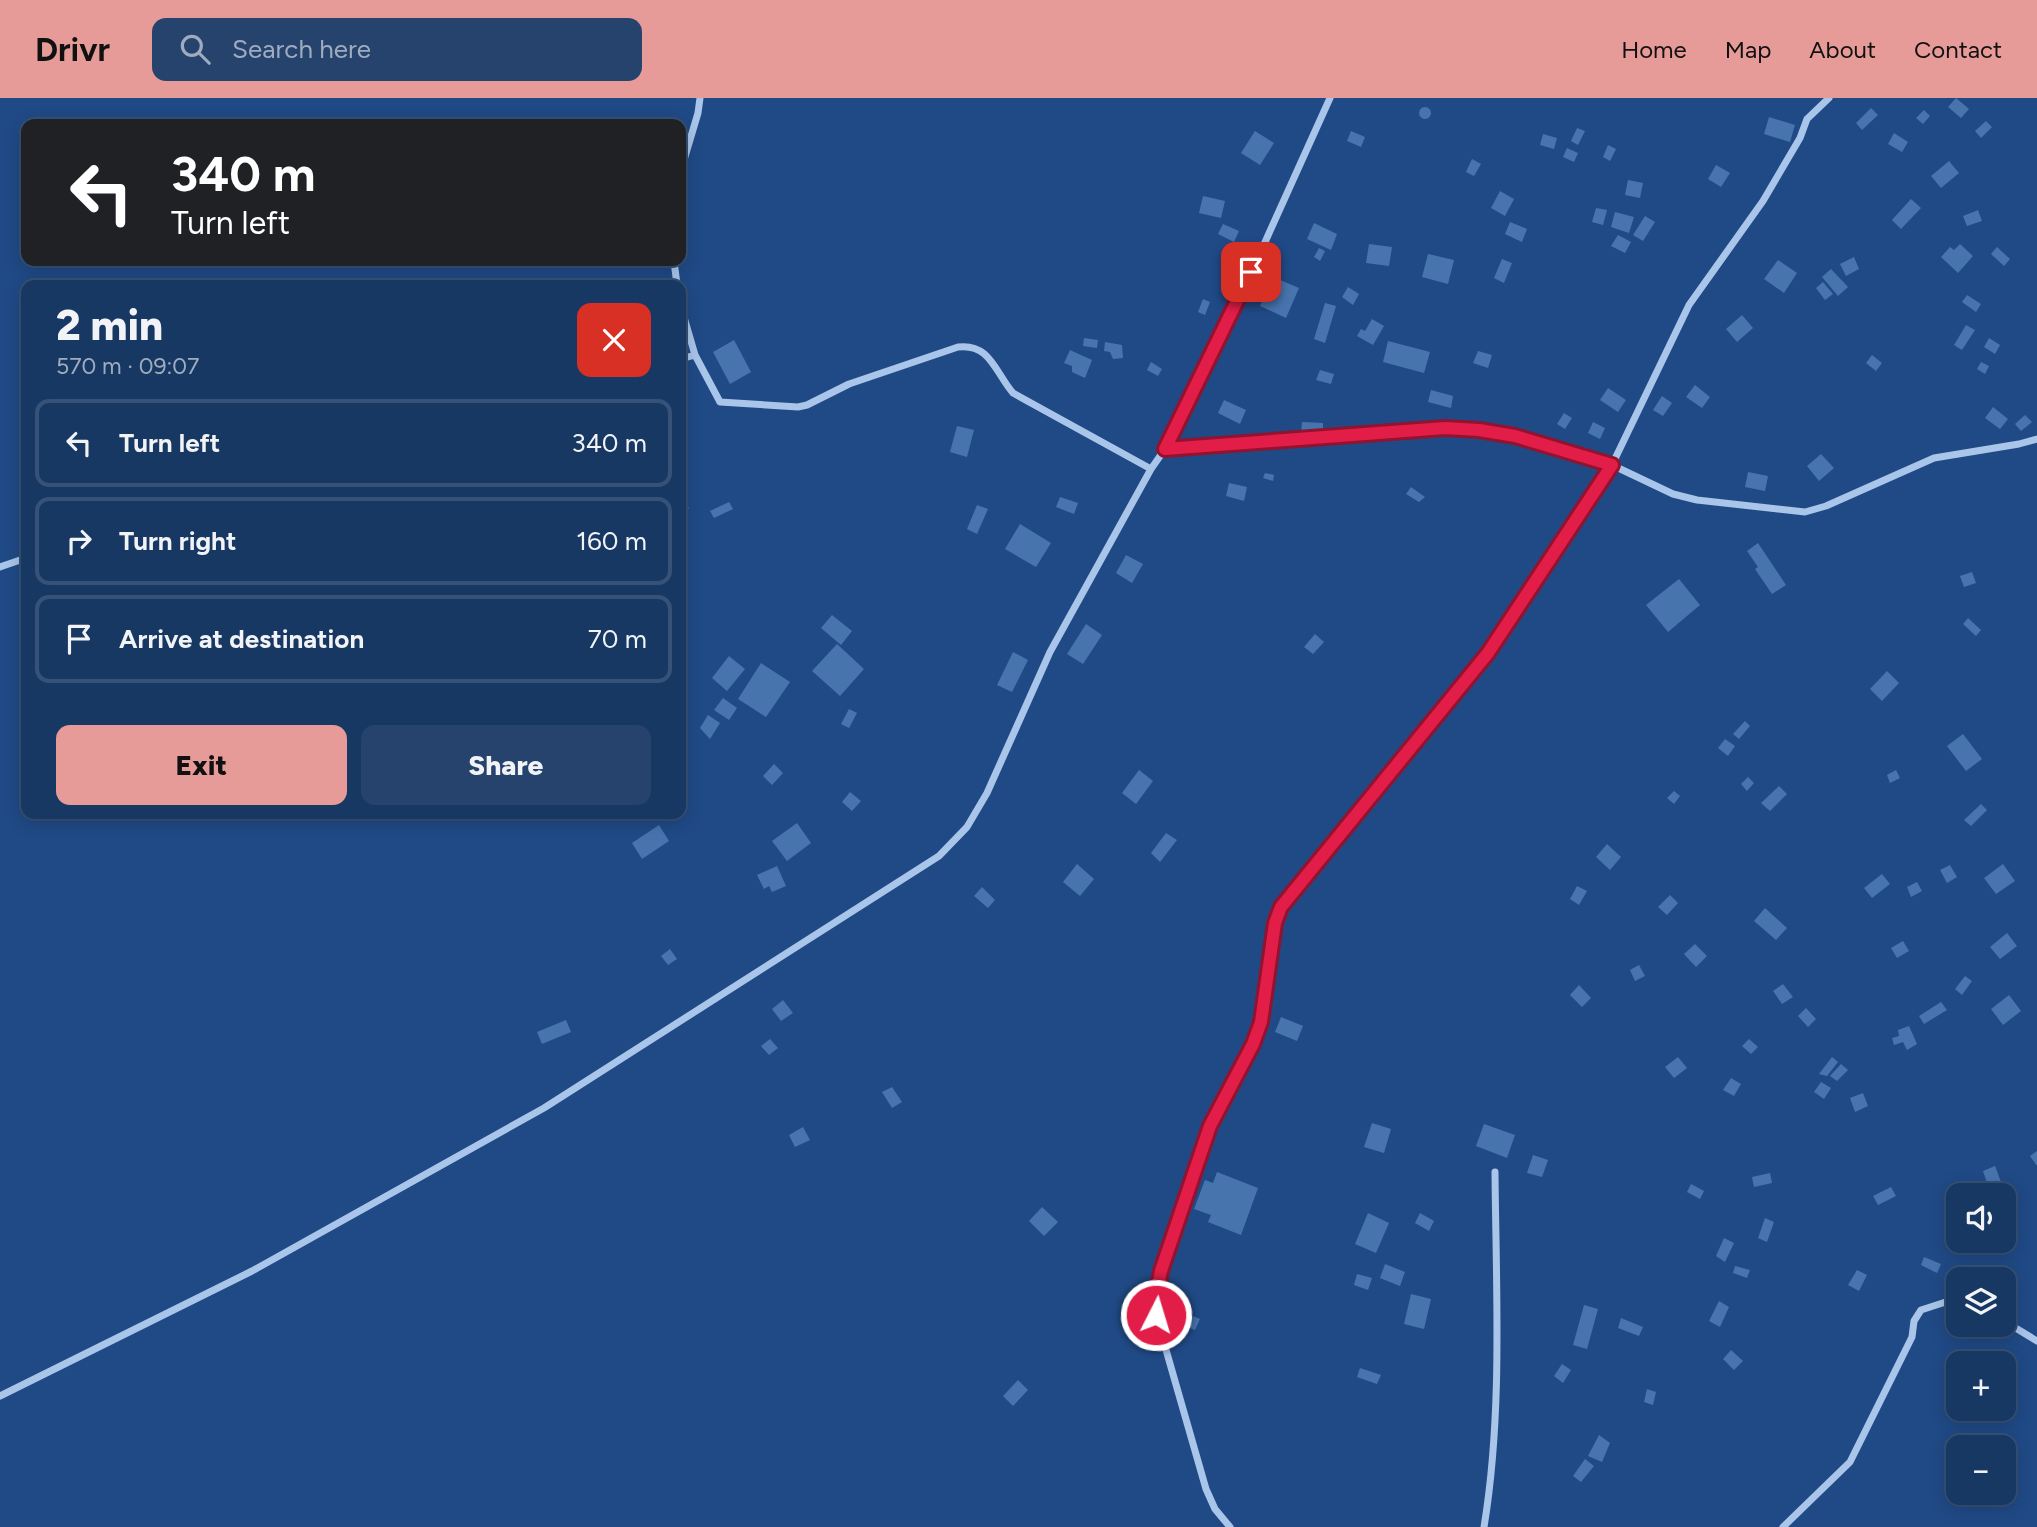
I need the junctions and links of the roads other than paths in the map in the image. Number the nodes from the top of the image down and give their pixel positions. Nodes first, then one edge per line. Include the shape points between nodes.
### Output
1 (700, 98) edge
2 (1329, 98) edge
3 (1829, 98) edge
4 (686, 151) edge
5 (686, 324) edge
6 (695, 355) junction
7 (686, 358) edge
8 (2037, 439) edge
9 (1165, 449) junction
10 (1612, 465) junction
11 (1151, 469) junction
12 (21, 560) edge
13 (0, 567) edge
14 (1495, 1172) dead end
15 (1946, 1302) edge
16 (2016, 1328) edge
17 (2037, 1341) edge
18 (0, 1396) edge
19 (1230, 1527) edge
20 (1484, 1527) edge
21 (1783, 1527) edge

1 - 4 street
2 - 9 street
3 - 10 street via 1807,119 1763,201 1689,305
5 - 6 street
6 - 7 street
6 - 11 street via 720,402 798,407 849,384 970,345 992,361 1013,393
8 - 10 street via 1934,458 1805,512 1697,500 1673,494
9 - 10 street via 1445,428 1515,436
9 - 11 street
10 - 19 street via 1488,653 1281,907 1275,923 1261,1022 1210,1126 1157,1292 1156,1315 1206,1489
11 - 18 street via 1050,652 987,793 967,827 939,856 544,1108 252,1271
12 - 13 street
14 - 20 street via 1496,1373
15 - 21 street via 1917,1314 1912,1337 1850,1462
16 - 17 street

